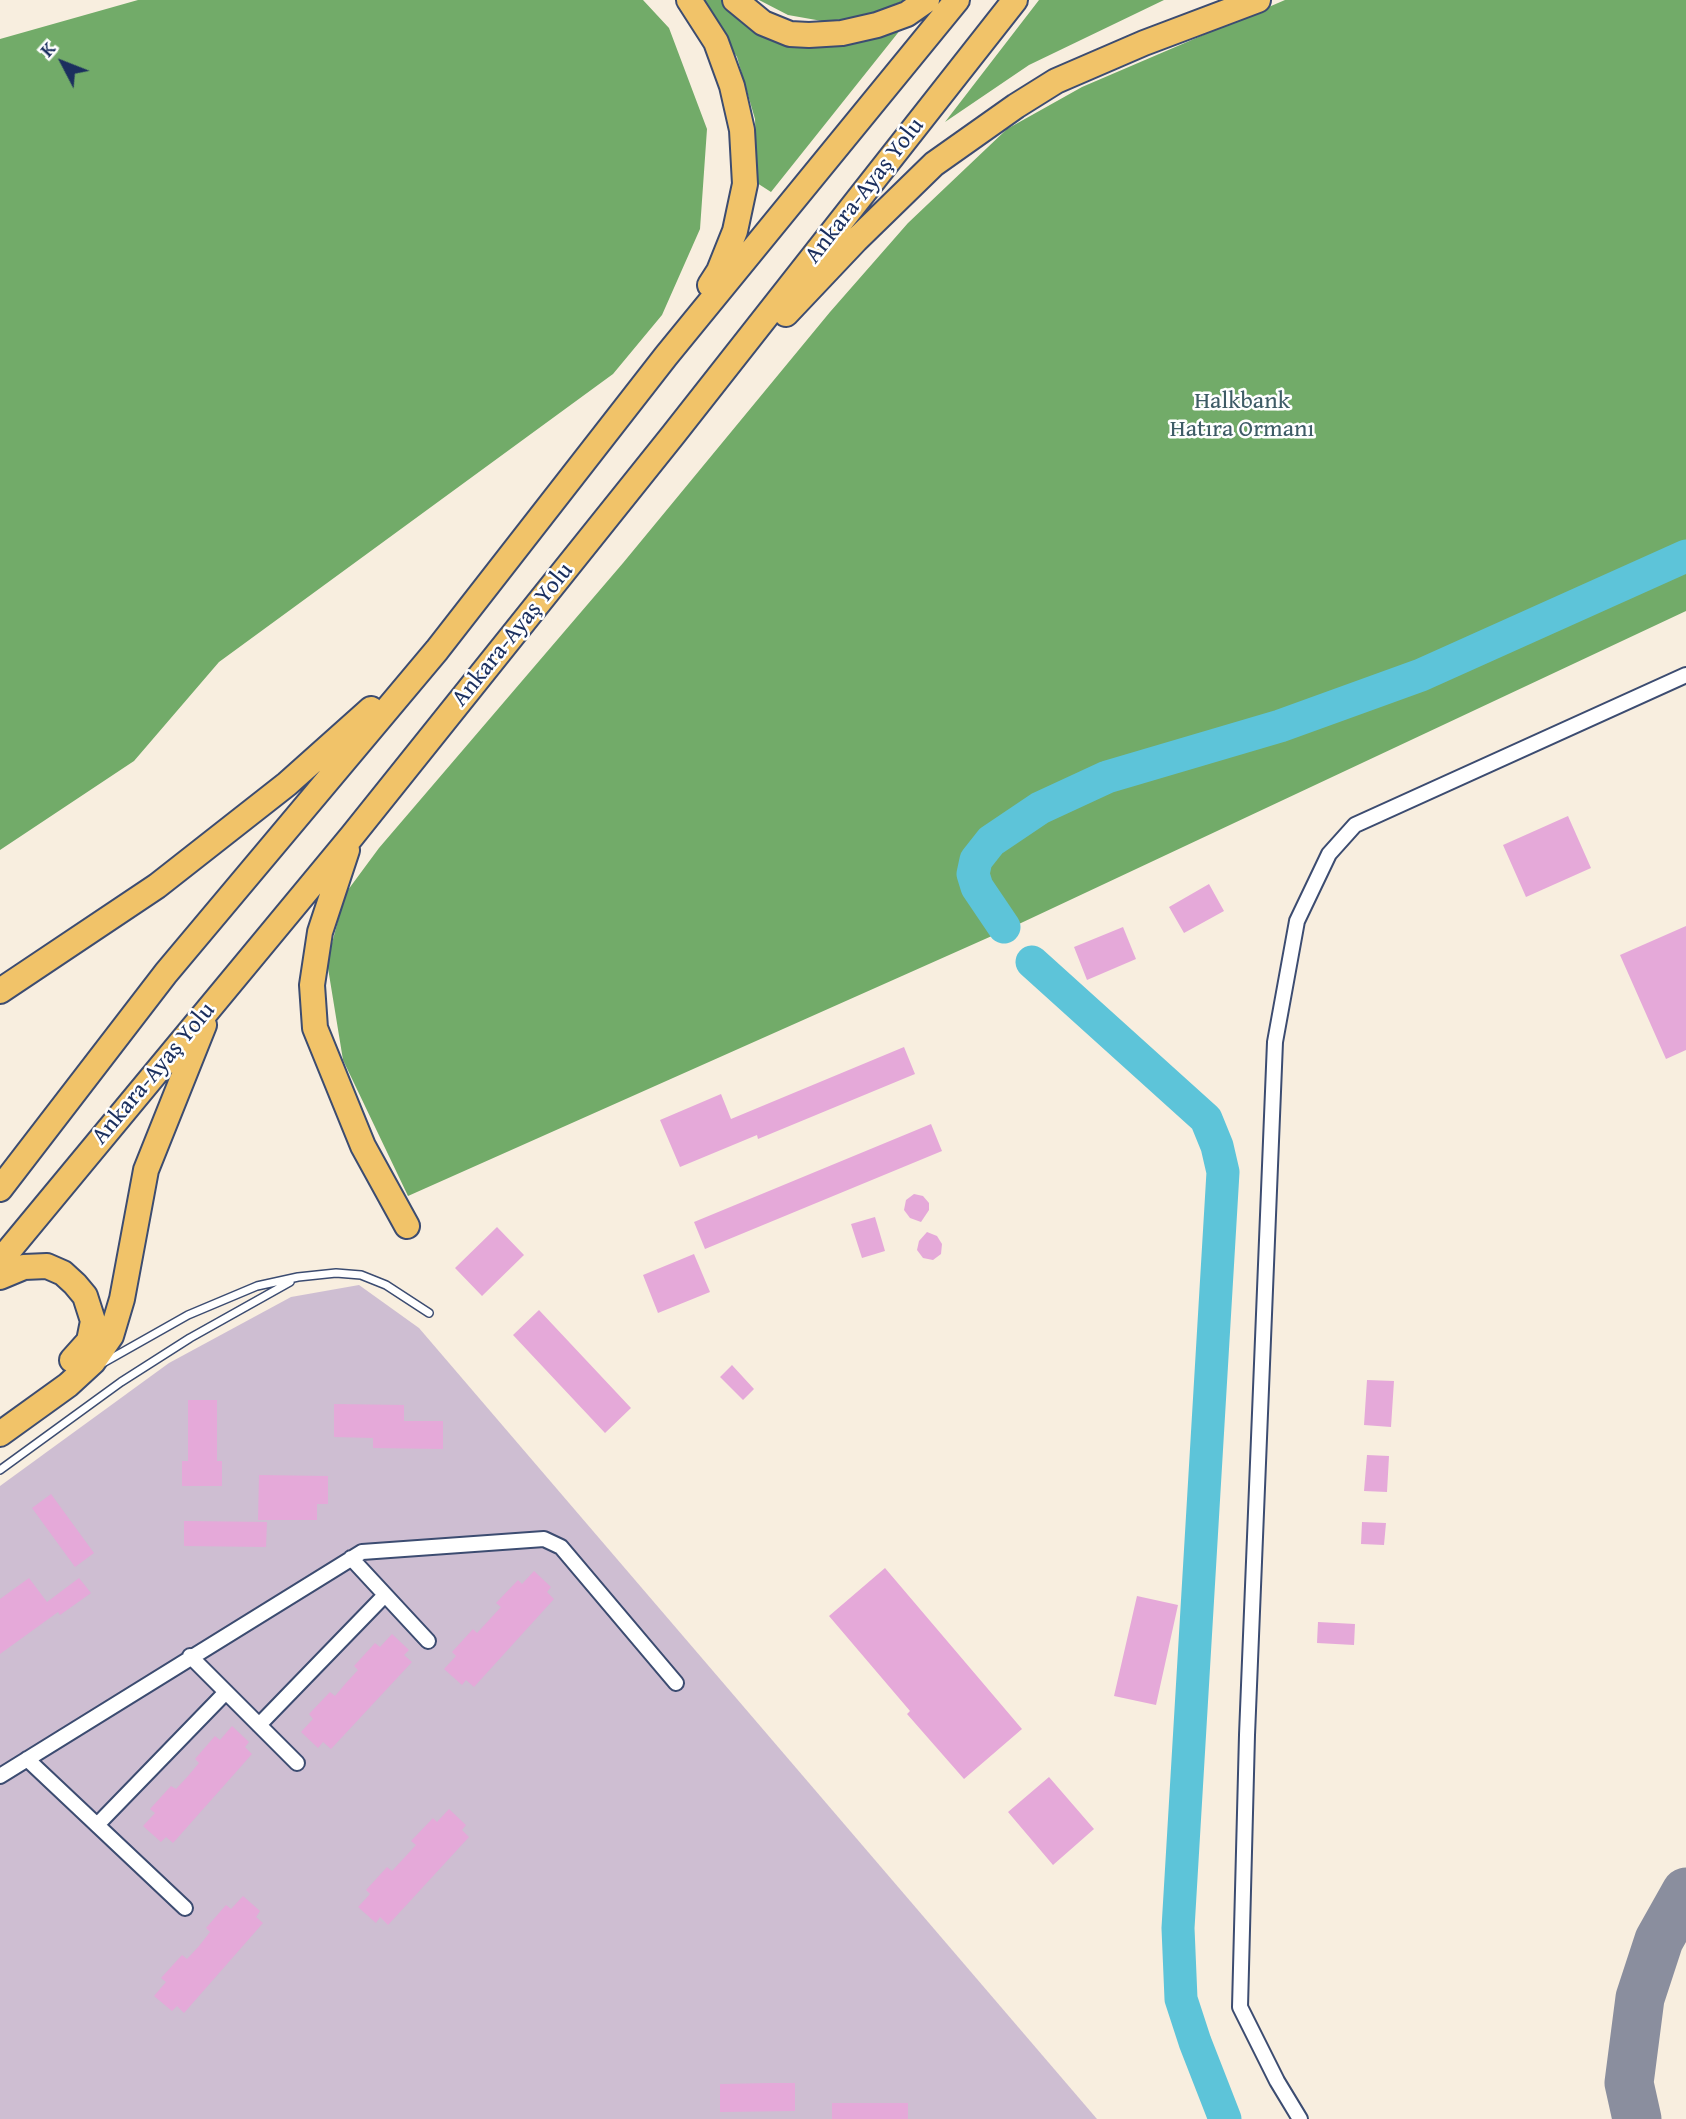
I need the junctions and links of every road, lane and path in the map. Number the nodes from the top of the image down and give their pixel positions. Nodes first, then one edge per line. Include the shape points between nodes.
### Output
1 (689, 0) edge
2 (735, 0) edge
3 (927, 0) edge
4 (957, 0) edge
5 (1015, 0) edge
6 (1258, 0) edge
7 (666, 356) junction
8 (673, 435) junction
9 (437, 650) junction
10 (1686, 674) edge
11 (352, 836) junction
12 (0, 991) edge
13 (214, 1001) junction
14 (4, 1182) edge
15 (407, 1226) dead end
16 (0, 1261) edge
17 (0, 1277) edge
18 (298, 1277) junction
19 (429, 1313) dead end
20 (68, 1385) junction
21 (0, 1415) edge
22 (0, 1434) edge
23 (0, 1470) edge
24 (351, 1558) junction
25 (384, 1595) junction
26 (428, 1641) dead end
27 (190, 1656) junction
28 (676, 1684) dead end
29 (226, 1692) junction
30 (259, 1725) junction
31 (27, 1759) junction
32 (297, 1763) dead end
33 (0, 1776) edge
34 (97, 1825) junction
35 (185, 1908) dead end
36 (1300, 2119) edge

1 - 7 highway via 716,42 732,86 742,130 745,184 735,231 719,271
2 - 3 highway via 763,23 790,34 810,35 877,25 907,14
4 - 7 highway, Ankara-Ayaş Yolu
5 - 8 highway, Ankara-Ayaş Yolu
6 - 8 highway via 1056,81 934,164
7 - 9 highway, Ankara-Ayaş Yolu
8 - 11 highway, Ankara-Ayaş Yolu
9 - 12 highway via 214,843 157,887
9 - 14 highway, Ankara-Ayaş Yolu via 166,973
10 - 36 street via 1355,825 1329,854 1297,921 1275,1042 1240,2007
11 - 13 highway, Ankara-Ayaş Yolu
11 - 15 highway via 320,932 312,985 315,1028 363,1146
13 - 16 highway, Ankara-Ayaş Yolu
13 - 20 highway via 142,1185 111,1336 93,1362
17 - 21 highway via 24,1266 55,1269 85,1296 93,1321 93,1331 81,1352
18 - 19 lane via 361,1275 386,1284
18 - 20 lane via 257,1286 188,1315
18 - 23 lane via 121,1382
20 - 22 highway
24 - 25 street
24 - 27 street
24 - 28 street via 362,1552 544,1539 561,1547
25 - 26 street
25 - 30 street
27 - 29 street
27 - 31 street
29 - 30 street
29 - 34 street
30 - 32 street
31 - 33 street
31 - 34 street
34 - 35 street

